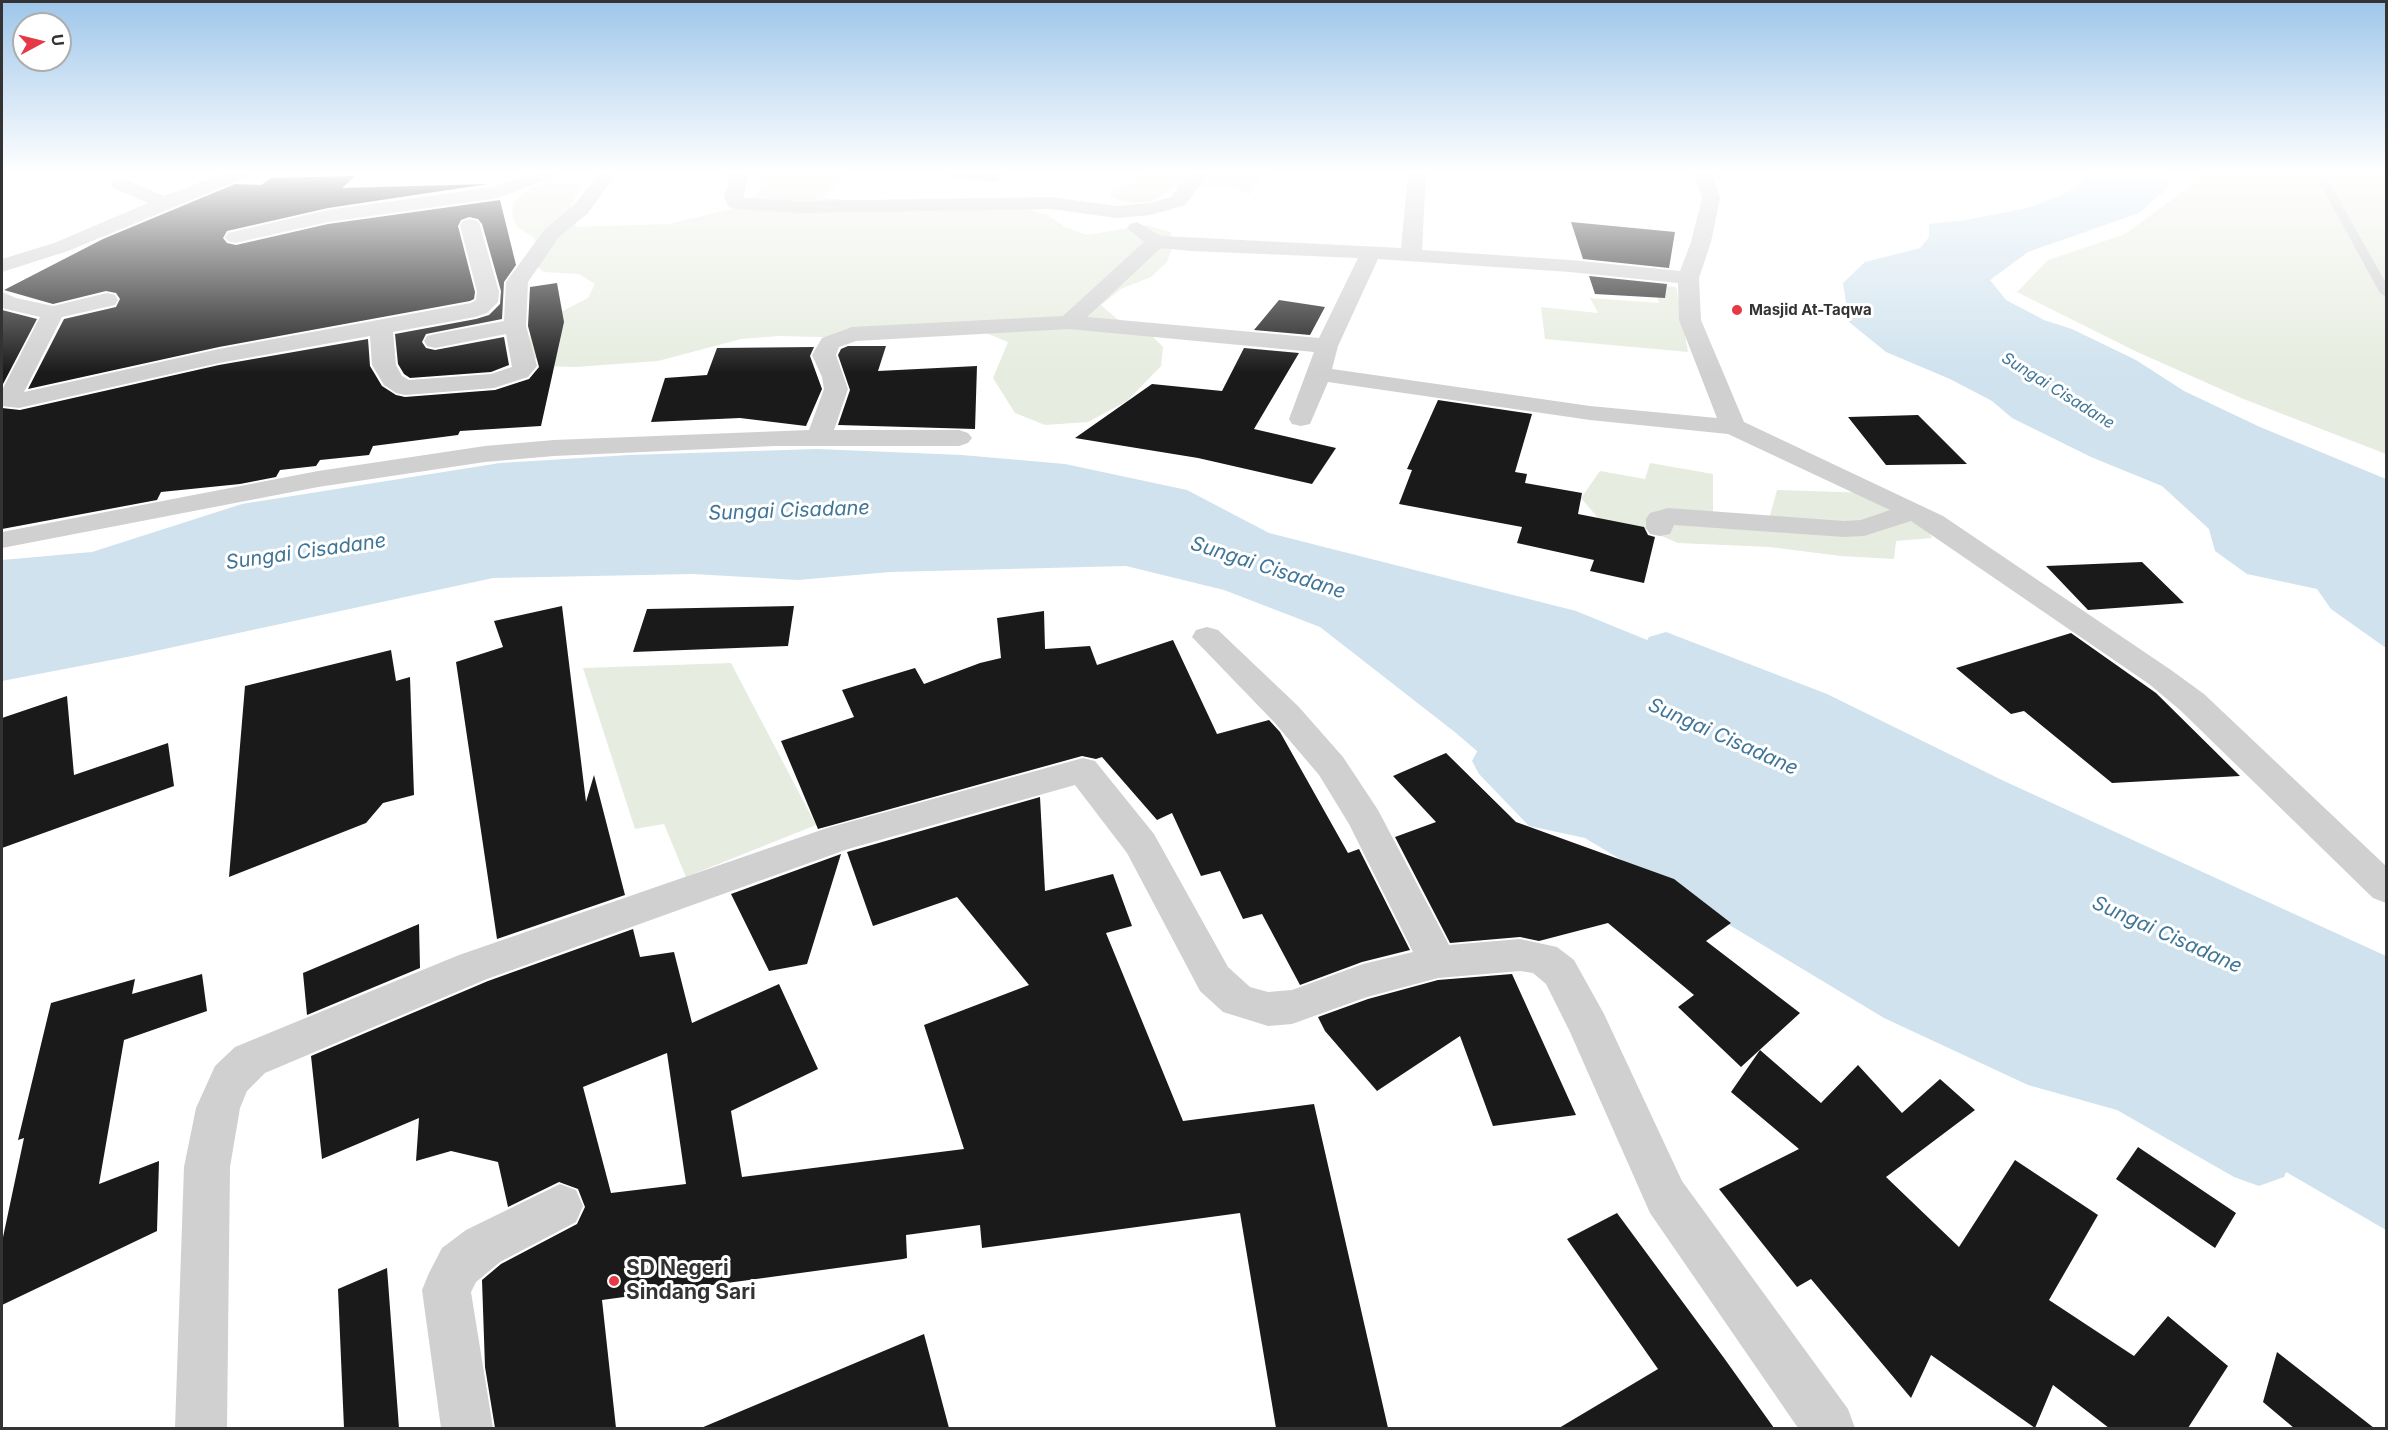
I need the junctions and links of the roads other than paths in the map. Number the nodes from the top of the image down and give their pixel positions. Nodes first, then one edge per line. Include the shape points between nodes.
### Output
1 (78, 240) edge
2 (474, 240) edge
3 (547, 240) edge
4 (1153, 240) edge
5 (1412, 240) edge
6 (1702, 240) edge
7 (2356, 240) edge
8 (1156, 242) junction
9 (1370, 254) junction
10 (1411, 256) junction
11 (2, 266) edge
12 (1688, 278) junction
13 (2386, 293) edge
14 (2, 298) edge
15 (107, 300) dead end
16 (53, 313) junction
17 (1069, 322) junction
18 (515, 326) junction
19 (395, 343) junction
20 (1327, 346) junction
21 (1319, 374) junction
22 (1301, 419) dead end
23 (1733, 426) junction
24 (819, 437) junction
25 (959, 438) dead end
26 (1908, 508) junction
27 (1659, 528) dead end
28 (2, 540) edge
29 (1207, 636) dead end
30 (2386, 888) edge
31 (1438, 962) junction
32 (560, 1206) dead end
33 (201, 1428) edge
34 (467, 1428) edge
35 (1829, 1428) edge

1 - 11 street
2 - 19 street via 488,292 487,302
3 - 18 street via 517,282
4 - 8 street
5 - 10 street
6 - 12 street
7 - 13 lane
8 - 9 street
8 - 17 street
9 - 10 street
9 - 20 street
10 - 12 street
12 - 23 street via 1690,320
14 - 16 street
15 - 16 street
16 - 19 street via 10,401 219,356
17 - 20 street
17 - 24 street via 840,337 830,343 824,355 836,389
18 - 19 street
18 - 19 street via 525,366 520,372 494,381 405,388 392,380 384,365
20 - 21 street
21 - 22 street
21 - 23 street via 1590,413
23 - 26 street
24 - 25 street
24 - 28 street via 485,454 318,479
26 - 27 street via 1901,515 1864,528 1668,516 1660,519
26 - 30 street via 2192,702
29 - 31 street via 1286,714 1331,766 1365,819
31 - 33 street via 1363,981 1292,1007 1268,1009 1238,1000 1214,978 1141,844 1083,770 840,838 473,967 250,1060 230,1079 218,1108 207,1167
31 - 35 street via 1520,955 1543,958 1560,972 1666,1197
32 - 34 street via 483,1246 459,1265 446,1290

